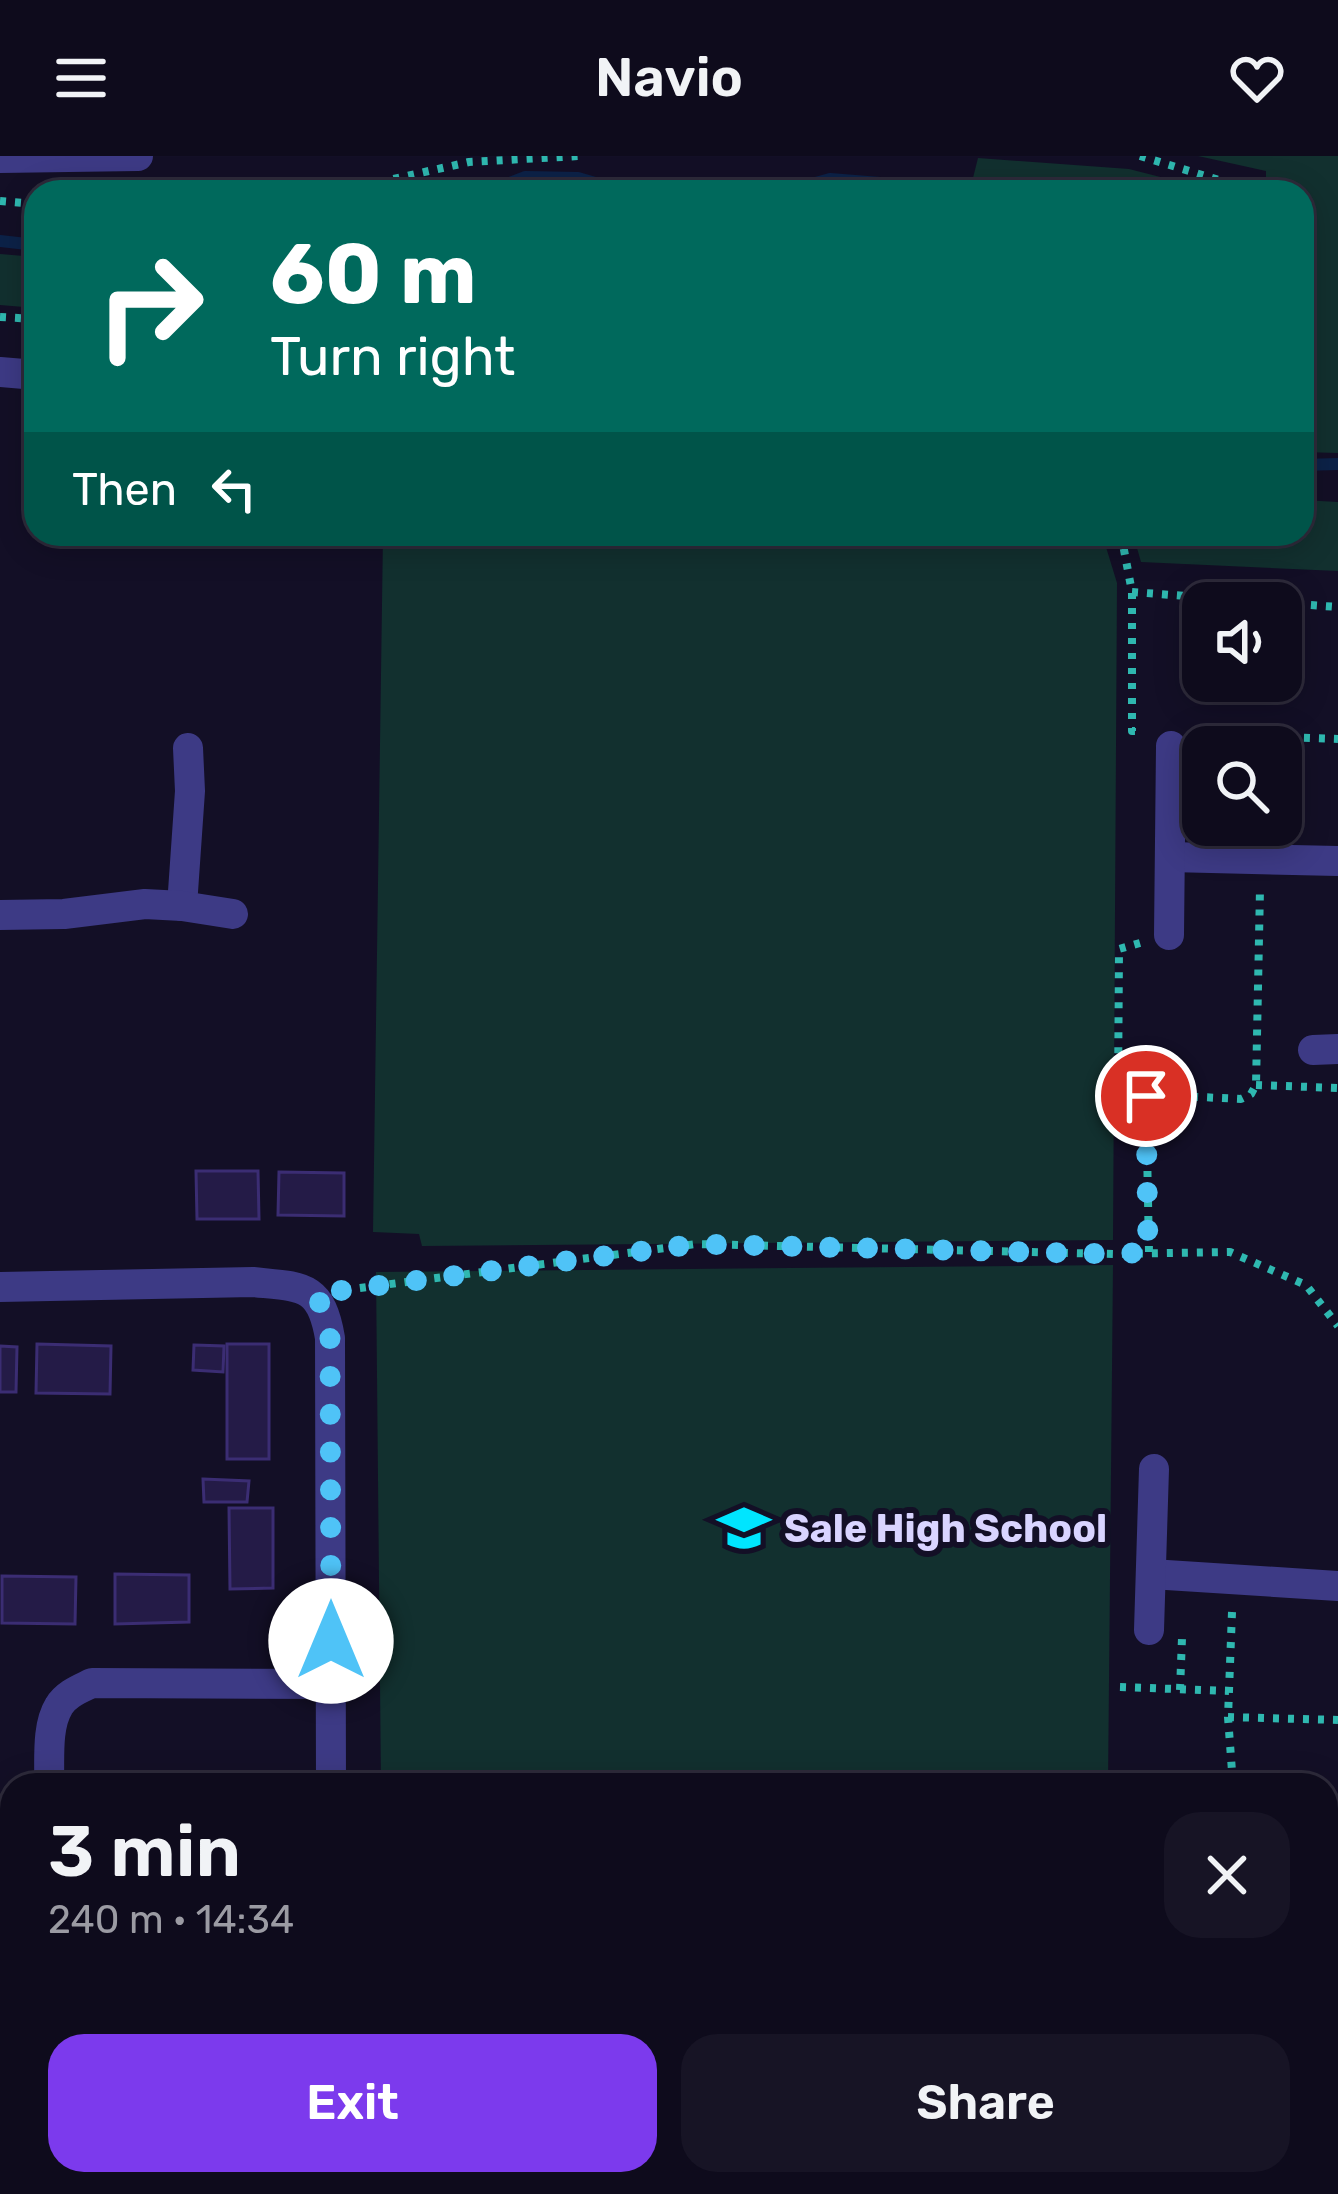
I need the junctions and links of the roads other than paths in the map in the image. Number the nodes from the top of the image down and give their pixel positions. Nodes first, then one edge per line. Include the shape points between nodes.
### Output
1 (138, 156) edge
2 (0, 158) edge
3 (1173, 737) road end
4 (188, 748) dead end
5 (1170, 856) junction
6 (1338, 861) edge
7 (182, 906) junction
8 (233, 914) dead end
9 (0, 915) edge
10 (1169, 934) road end
11 (0, 1287) edge
12 (1154, 1469) dead end
13 (1151, 1574) junction
14 (1338, 1586) edge
15 (1149, 1630) dead end
16 (332, 1684) junction
17 (50, 1773) edge
18 (331, 1773) edge

1 - 2 street
3 - 5 street
4 - 7 street
5 - 6 street
5 - 10 street
7 - 8 street
7 - 9 street
11 - 16 street via 253,1282 314,1294 330,1338
12 - 13 street
13 - 14 street
13 - 15 street
16 - 17 street via 92,1683 59,1705
16 - 18 street

